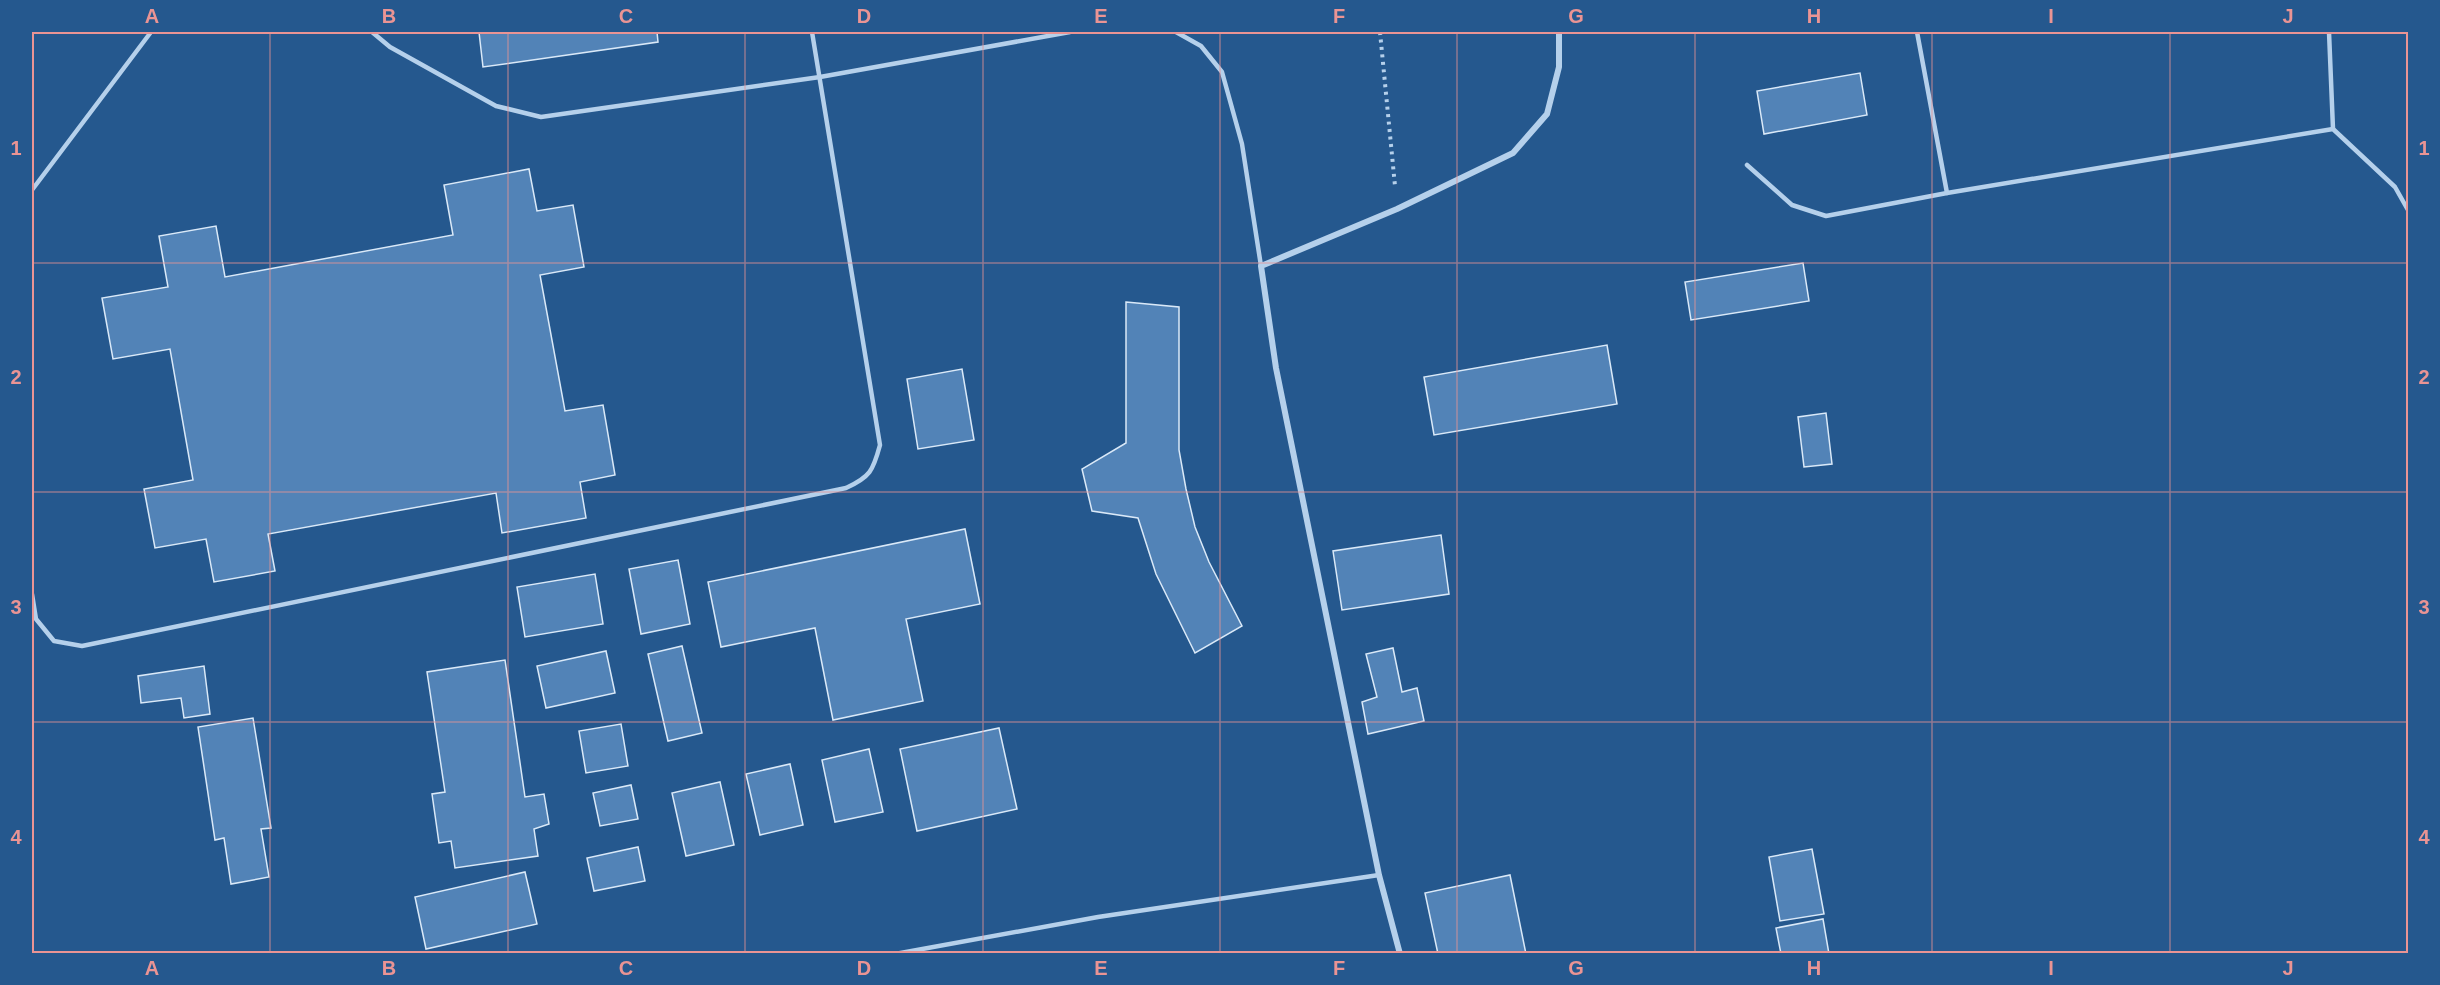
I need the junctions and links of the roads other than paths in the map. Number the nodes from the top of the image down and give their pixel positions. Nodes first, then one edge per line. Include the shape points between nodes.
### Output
1 (151, 32) edge
2 (372, 32) edge
3 (812, 32) edge
4 (1070, 32) edge
5 (1176, 32) edge
6 (1559, 32) edge
7 (1917, 32) edge
8 (2330, 32) edge
9 (820, 76) junction
10 (2333, 129) junction
11 (1747, 165) dead end
12 (32, 190) edge
13 (1947, 193) junction
14 (2409, 210) edge
15 (1261, 266) junction
16 (32, 594) edge
17 (1379, 875) junction
18 (895, 954) edge
19 (1400, 954) edge

1 - 12 lane
2 - 9 lane via 390,47 496,106 541,117
3 - 9 lane
4 - 9 lane
5 - 15 lane via 1202,46 1222,72 1242,144
6 - 15 street via 1559,67 1547,114 1513,153 1397,209
7 - 13 lane
8 - 10 lane
9 - 16 lane via 879,445 875,466 865,479 846,488 82,646 54,642 36,619
10 - 13 lane
10 - 14 lane via 2395,187
11 - 13 lane via 1792,205 1826,216
15 - 17 street via 1276,368
17 - 18 lane via 1098,917
17 - 19 street

